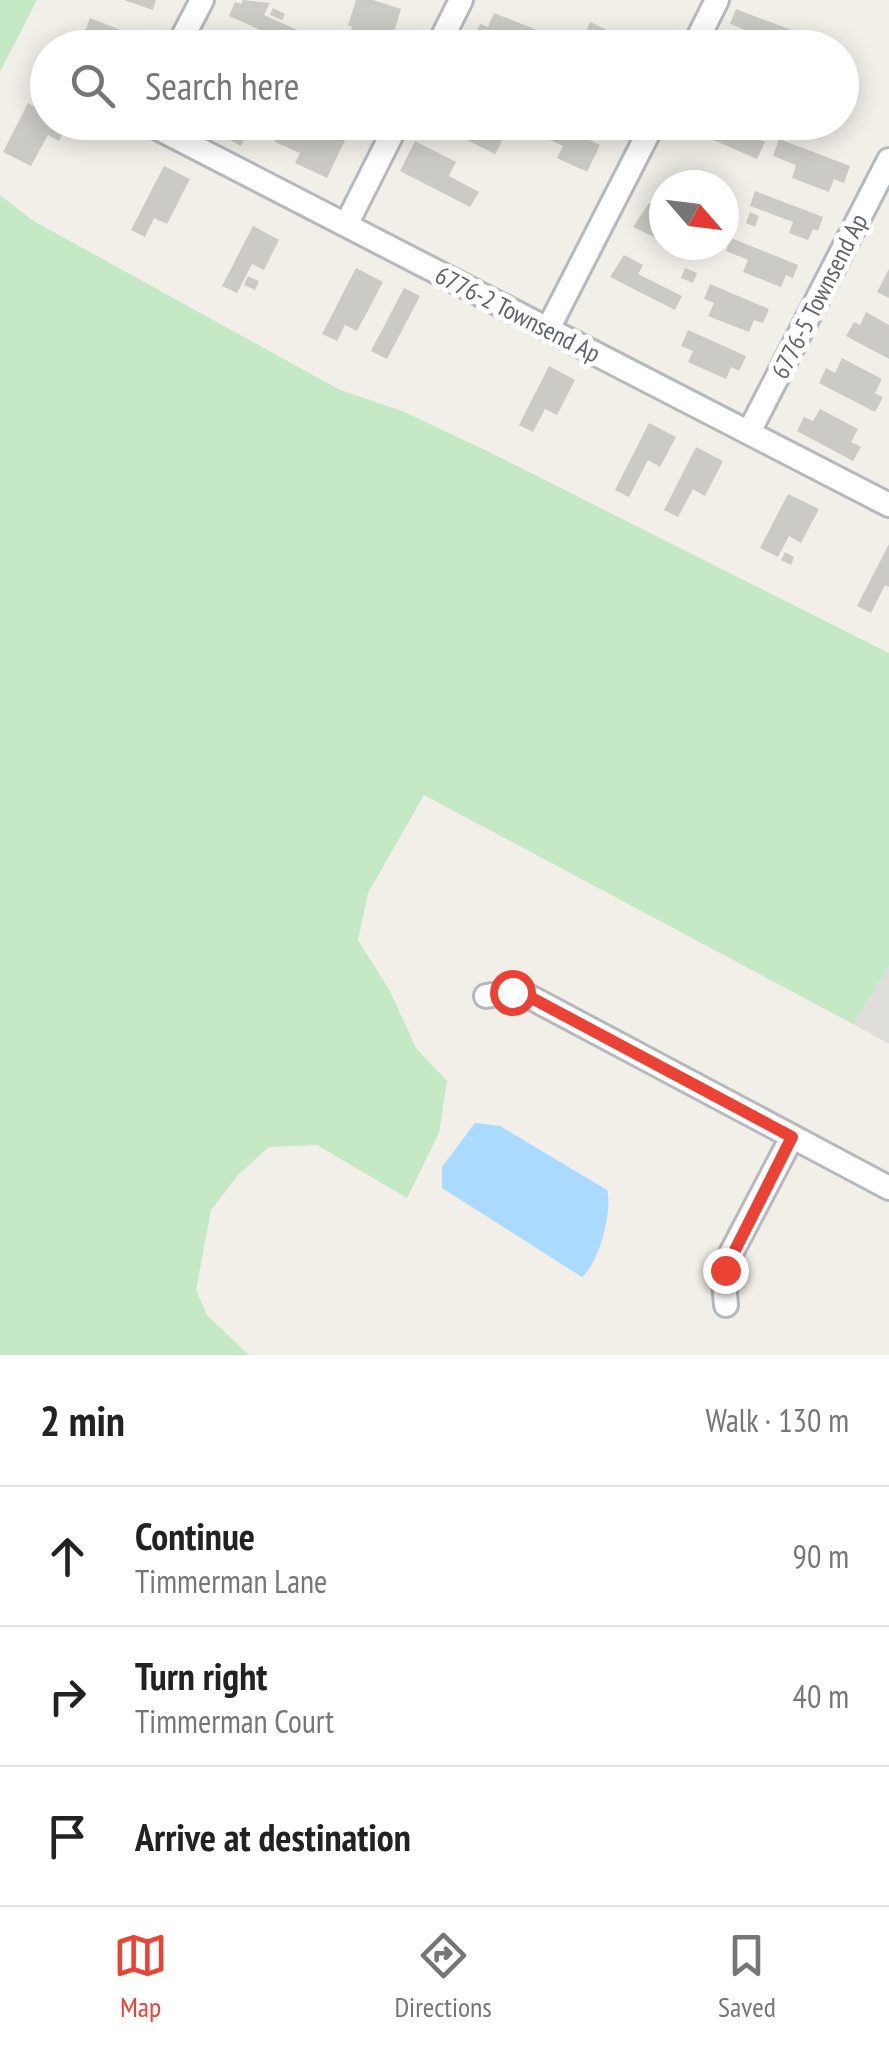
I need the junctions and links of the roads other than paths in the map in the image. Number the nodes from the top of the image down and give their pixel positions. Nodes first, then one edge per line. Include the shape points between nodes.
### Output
1 (202, 0) edge
2 (461, 0) edge
3 (717, 0) edge
4 (186, 30) edge
5 (445, 30) edge
6 (701, 30) edge
7 (181, 140) edge
8 (389, 140) edge
9 (645, 140) edge
10 (889, 160) edge
11 (346, 225) junction
12 (548, 330) junction
13 (748, 432) junction
14 (889, 505) edge
15 (486, 996) dead end
16 (792, 1137) junction
17 (889, 1188) edge
18 (726, 1305) dead end

1 - 4 street
2 - 5 street
3 - 6 street
7 - 11 street, 6776-2 Townsend Ap
8 - 11 street
9 - 12 street
10 - 13 street, 6776-5 Townsend Ap
11 - 12 street, 6776-2 Townsend Ap
12 - 13 street, 6776-2 Townsend Ap
13 - 14 street, 6776-2 Townsend Ap
15 - 16 street via 528,996
16 - 17 street
16 - 18 street via 727,1261

